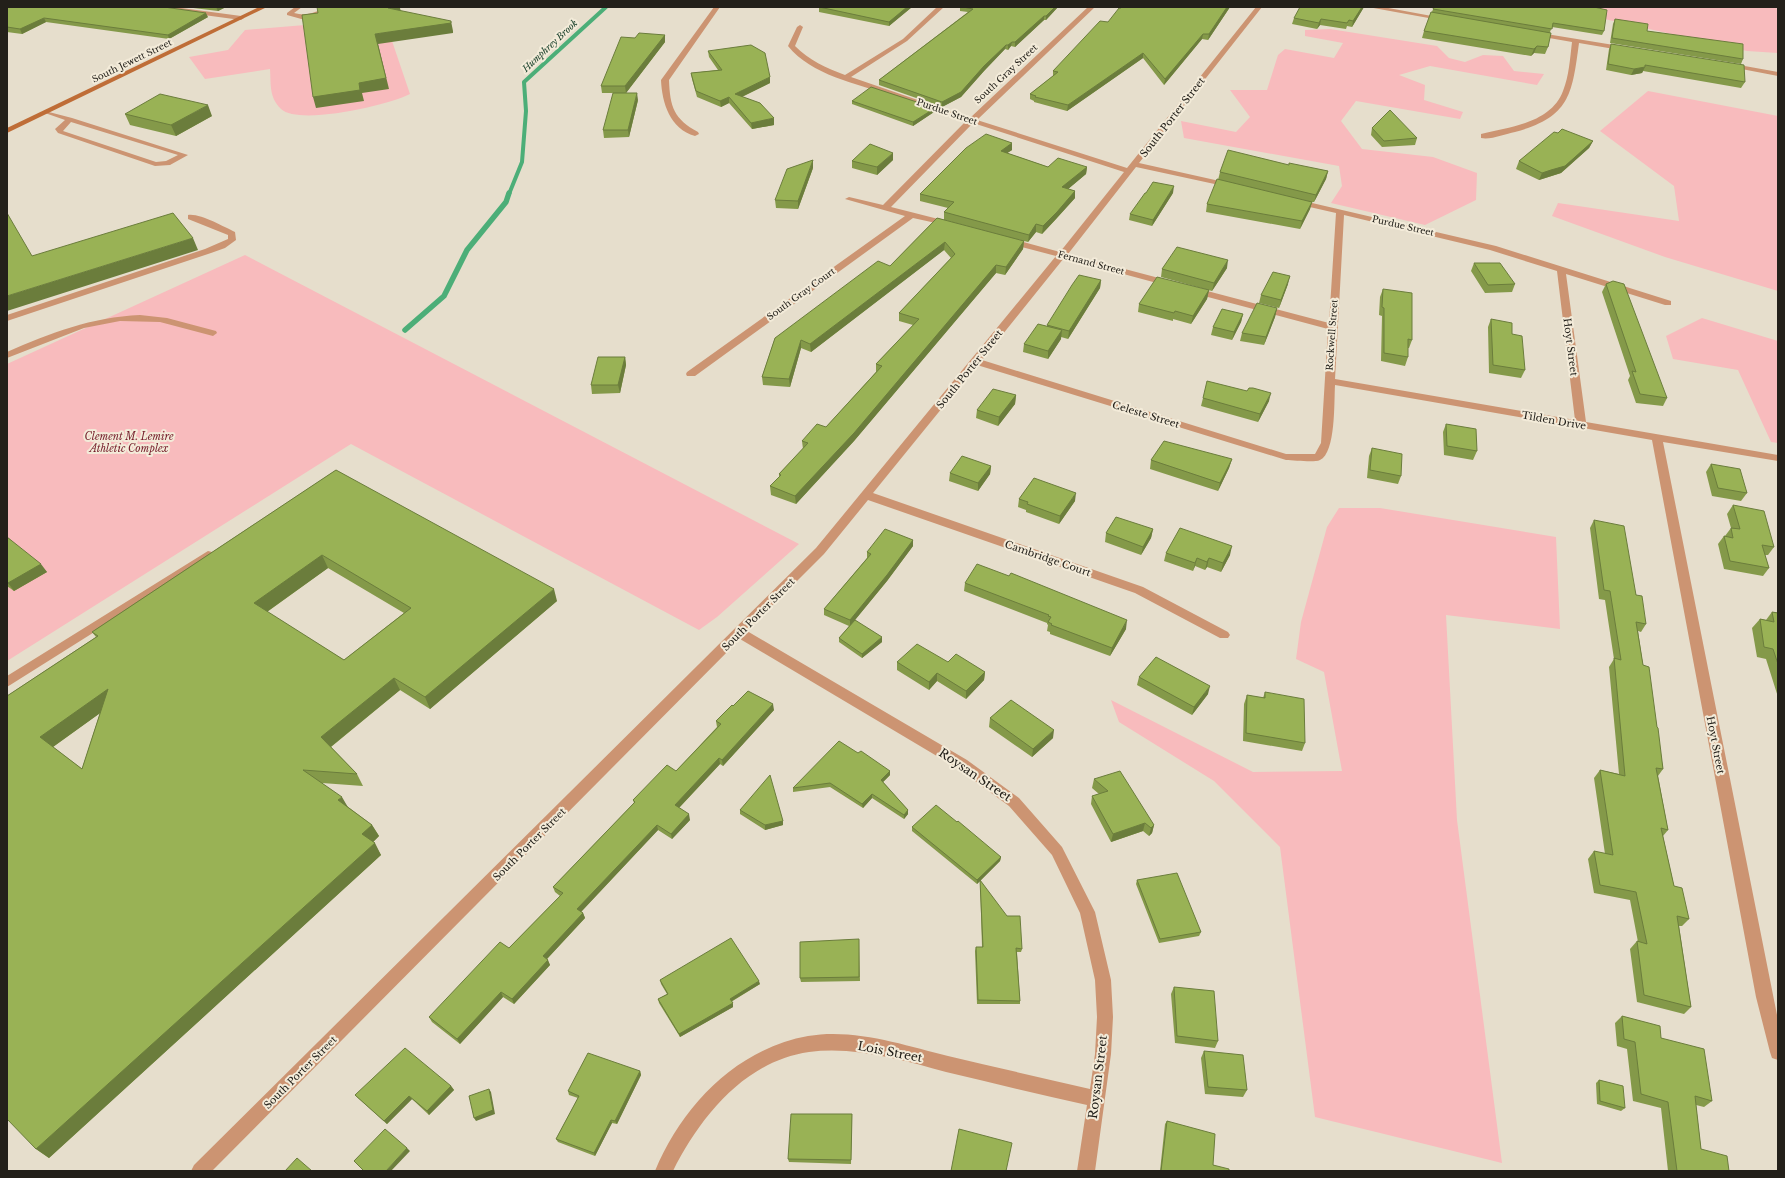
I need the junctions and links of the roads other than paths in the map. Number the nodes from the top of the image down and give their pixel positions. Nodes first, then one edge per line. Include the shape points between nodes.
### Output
1 (160, 7) edge
2 (264, 7) edge
3 (299, 7) edge
4 (333, 7) edge
5 (717, 7) edge
6 (941, 7) edge
7 (1092, 7) edge
8 (1260, 7) edge
9 (1371, 7) edge
10 (241, 18) junction
11 (1455, 21) edge
12 (800, 27) dead end
13 (1523, 32) edge
14 (1576, 41) junction
15 (1631, 50) edge
16 (1724, 65) edge
17 (1778, 74) edge
18 (847, 77) junction
19 (47, 112) junction
20 (70, 119) junction
21 (971, 121) junction
22 (7, 131) edge
23 (695, 134) dead end
24 (1484, 136) dead end
25 (1132, 168) junction
26 (1240, 189) edge
27 (849, 199) dead end
28 (1286, 199) edge
29 (885, 208) junction
30 (1340, 212) junction
31 (911, 215) junction
32 (191, 217) dead end
33 (964, 229) edge
34 (1001, 238) edge
35 (1062, 255) junction
36 (1561, 270) junction
37 (1668, 303) dead end
38 (7, 318) edge
39 (1333, 327) junction
40 (213, 333) dead end
41 (7, 355) edge
42 (975, 361) junction
43 (691, 374) dead end
44 (1329, 381) junction
45 (1581, 424) junction
46 (1657, 437) junction
47 (1318, 457) joint
48 (1778, 458) edge
49 (866, 496) junction
50 (215, 551) edge
51 (740, 633) junction
52 (1224, 635) dead end
53 (7, 682) edge
54 (1778, 1052) edge
55 (1096, 1099) junction
56 (200, 1171) edge
57 (664, 1171) edge
58 (1086, 1171) edge

1 - 10 street
2 - 10 street, South Jewett Street
3 - 4 lane via 289,14 306,18
5 - 23 street via 665,80 674,118
6 - 18 street via 905,40
7 - 21 street, South Gray Street
8 - 25 street, South Porter Street
9 - 11 street
10 - 19 street, South Jewett Street
12 - 18 street, Purdue Street via 791,46 796,53
13 - 14 street
14 - 15 street
14 - 24 street via 1569,86 1564,99 1553,112 1506,132
16 - 17 street
18 - 21 street, Purdue Street
19 - 20 lane
19 - 22 street, South Jewett Street
20 - 20 lane via 59,129 60,132 155,164 167,164 184,155
21 - 25 street, Purdue Street
21 - 29 street, South Gray Street
25 - 26 street, Purdue Street
25 - 35 street, South Porter Street
27 - 29 street
28 - 30 street, Purdue Street
29 - 31 street
30 - 36 street, Purdue Street via 1493,248
30 - 39 street, Rockwell Street
31 - 33 street
31 - 43 street, South Gray Court
32 - 38 lane via 232,234 232,240 208,251
34 - 35 street, Fernand Street
35 - 39 street, Fernand Street
35 - 42 street, South Porter Street
36 - 37 street, Purdue Street
36 - 45 street, Hoyt Street
39 - 44 street, Rockwell Street
40 - 41 lane via 159,319 132,318 78,325
42 - 47 street, Celeste Street via 1286,457
42 - 49 street, South Porter Street
44 - 45 street, Tilden Drive
44 - 47 street, Rockwell Street via 1326,443
45 - 46 street, Tilden Drive
46 - 48 street, Tilden Drive
46 - 54 street, Hoyt Street via 1764,997
49 - 51 street, South Porter Street via 820,551
49 - 52 street, Cambridge Court via 1139,590
50 - 53 lane
51 - 55 street, Roysan Street via 962,764 1014,802 1057,851 1086,912 1103,980 1103,1054
51 - 56 street, South Porter Street
55 - 57 street, Lois Street via 875,1046 837,1043 799,1045 760,1059 726,1083 695,1117 672,1152
55 - 58 street, Roysan Street

